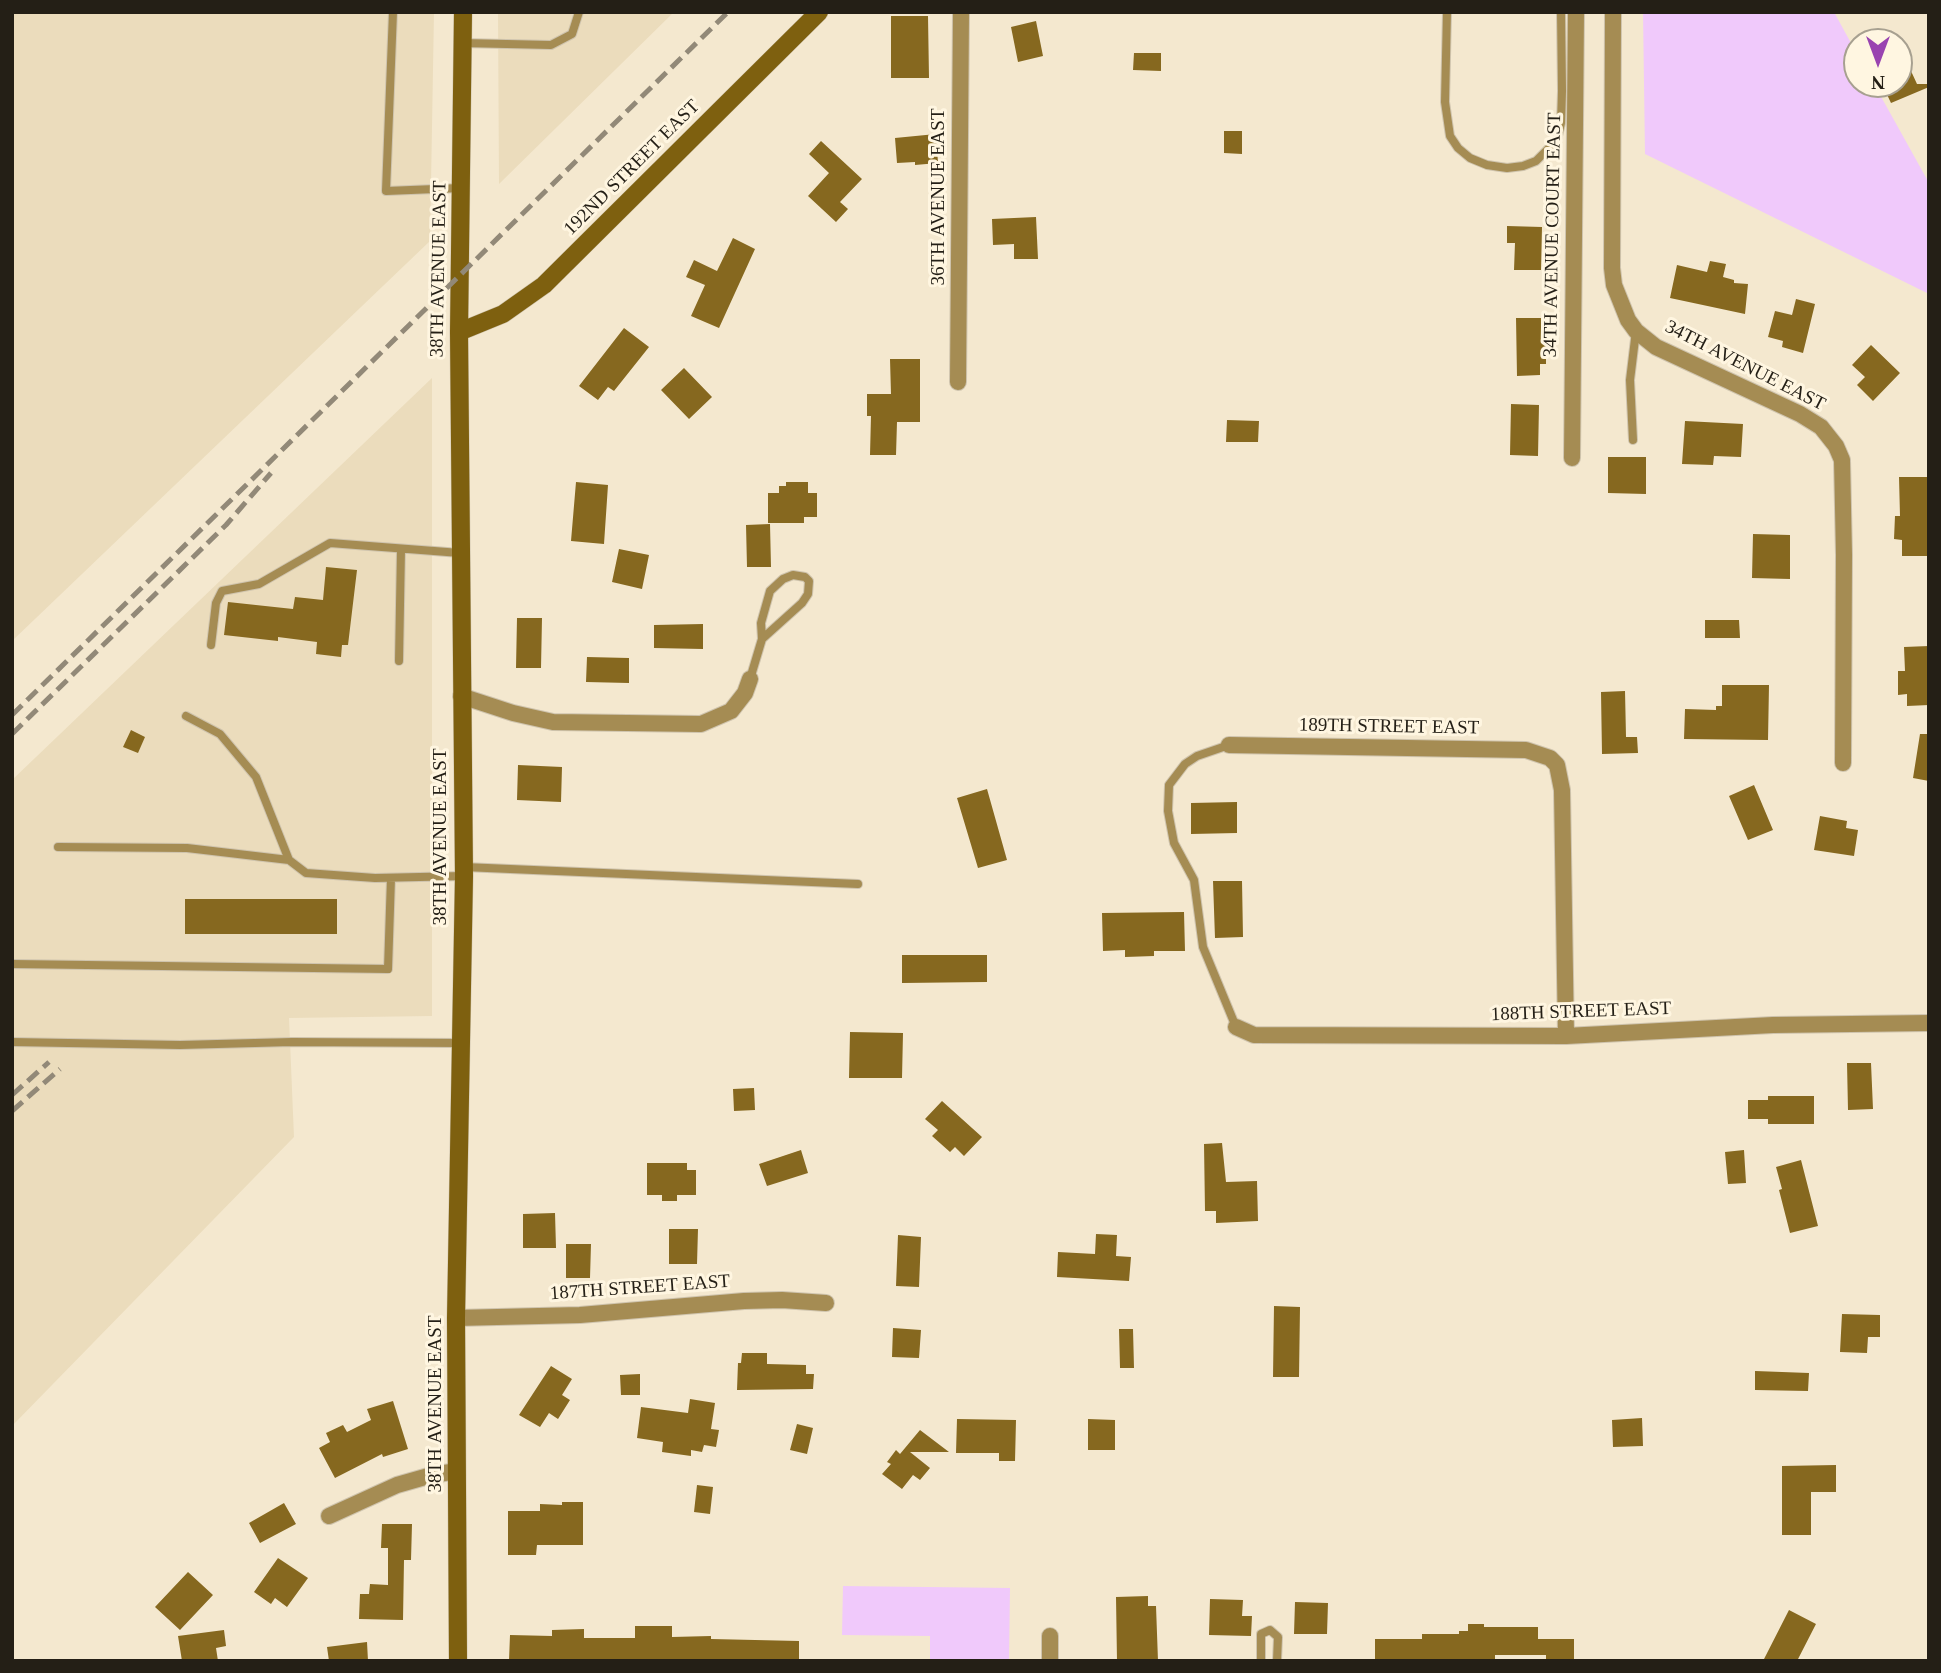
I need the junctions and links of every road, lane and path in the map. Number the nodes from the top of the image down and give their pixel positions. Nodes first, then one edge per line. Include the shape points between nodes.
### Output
1 (393, 12) edge
2 (463, 12) edge
3 (579, 12) edge
4 (819, 12) edge
5 (961, 12) edge
6 (1447, 12) edge
7 (1561, 12) edge
8 (1576, 12) edge
9 (1613, 12) edge
10 (462, 43) junction
11 (461, 188) junction
12 (1636, 331) junction
13 (459, 332) junction
14 (958, 382) dead end
15 (1633, 440) dead end
16 (1572, 458) dead end
17 (401, 549) junction
18 (460, 553) junction
19 (762, 639) junction
20 (211, 645) dead end
21 (399, 661) dead end
22 (750, 679) joint
23 (461, 696) junction
24 (186, 716) dead end
25 (1229, 745) joint
26 (1843, 763) dead end
27 (58, 847) dead end
28 (289, 860) junction
29 (464, 871) junction
30 (391, 878) junction
31 (858, 884) dead end
32 (12, 964) edge
33 (1929, 1023) edge
34 (1236, 1027) joint
35 (1566, 1036) junction
36 (12, 1042) edge
37 (461, 1043) junction
38 (826, 1303) dead end
39 (456, 1318) junction
40 (457, 1471) junction
41 (329, 1516) dead end
42 (1050, 1636) dead end
43 (458, 1661) edge
44 (1050, 1661) edge
45 (1261, 1661) edge
46 (1277, 1661) edge

1 - 11 lane via 387,191
2 - 10 street, 38TH AVENUE EAST
3 - 10 lane via 572,34 551,44
4 - 13 street, 192ND STREET EAST via 544,285 503,314
5 - 14 street, 36TH AVENUE EAST
6 - 7 lane via 1445,102 1450,136 1470,159 1507,168 1536,161 1557,140 1562,102
8 - 16 street, 34TH AVENUE COURT EAST
9 - 12 street, 34TH AVENUE EAST via 1612,268 1622,308
10 - 11 street, 38TH AVENUE EAST
11 - 13 street, 38TH AVENUE EAST
12 - 15 lane via 1630,380
12 - 26 street, 34TH AVENUE EAST via 1656,347 1800,414 1821,427 1836,446 1843,476
13 - 18 street, 38TH AVENUE EAST
17 - 18 lane
17 - 20 lane via 330,543 259,584 222,591
17 - 21 lane
18 - 23 street, 38TH AVENUE EAST
19 - 19 lane via 802,603 810,587 805,576 783,579 770,591 761,623
19 - 22 lane
22 - 23 street via 731,711 701,724 553,722
23 - 29 street, 38TH AVENUE EAST
24 - 28 lane via 220,734 256,777
25 - 34 lane via 1185,764 1170,785 1168,811 1174,843 1194,880 1203,947
25 - 35 street, 189TH STREET EAST via 1526,750 1547,756 1557,765 1562,790
27 - 28 lane via 187,848
28 - 30 lane via 306,873
29 - 30 lane
29 - 31 lane
29 - 37 street, 38TH AVENUE EAST
30 - 32 lane via 388,969
33 - 35 street, 188TH STREET EAST via 1773,1025
34 - 35 street, 188TH STREET EAST via 1254,1034
36 - 37 lane
37 - 39 street, 38TH AVENUE EAST
38 - 39 street, 187TH STREET EAST via 744,1301 580,1315
39 - 40 street, 38TH AVENUE EAST
40 - 41 street via 397,1485
40 - 43 street, 38TH AVENUE EAST
42 - 44 street
45 - 46 lane via 1261,1634 1270,1630 1278,1637

